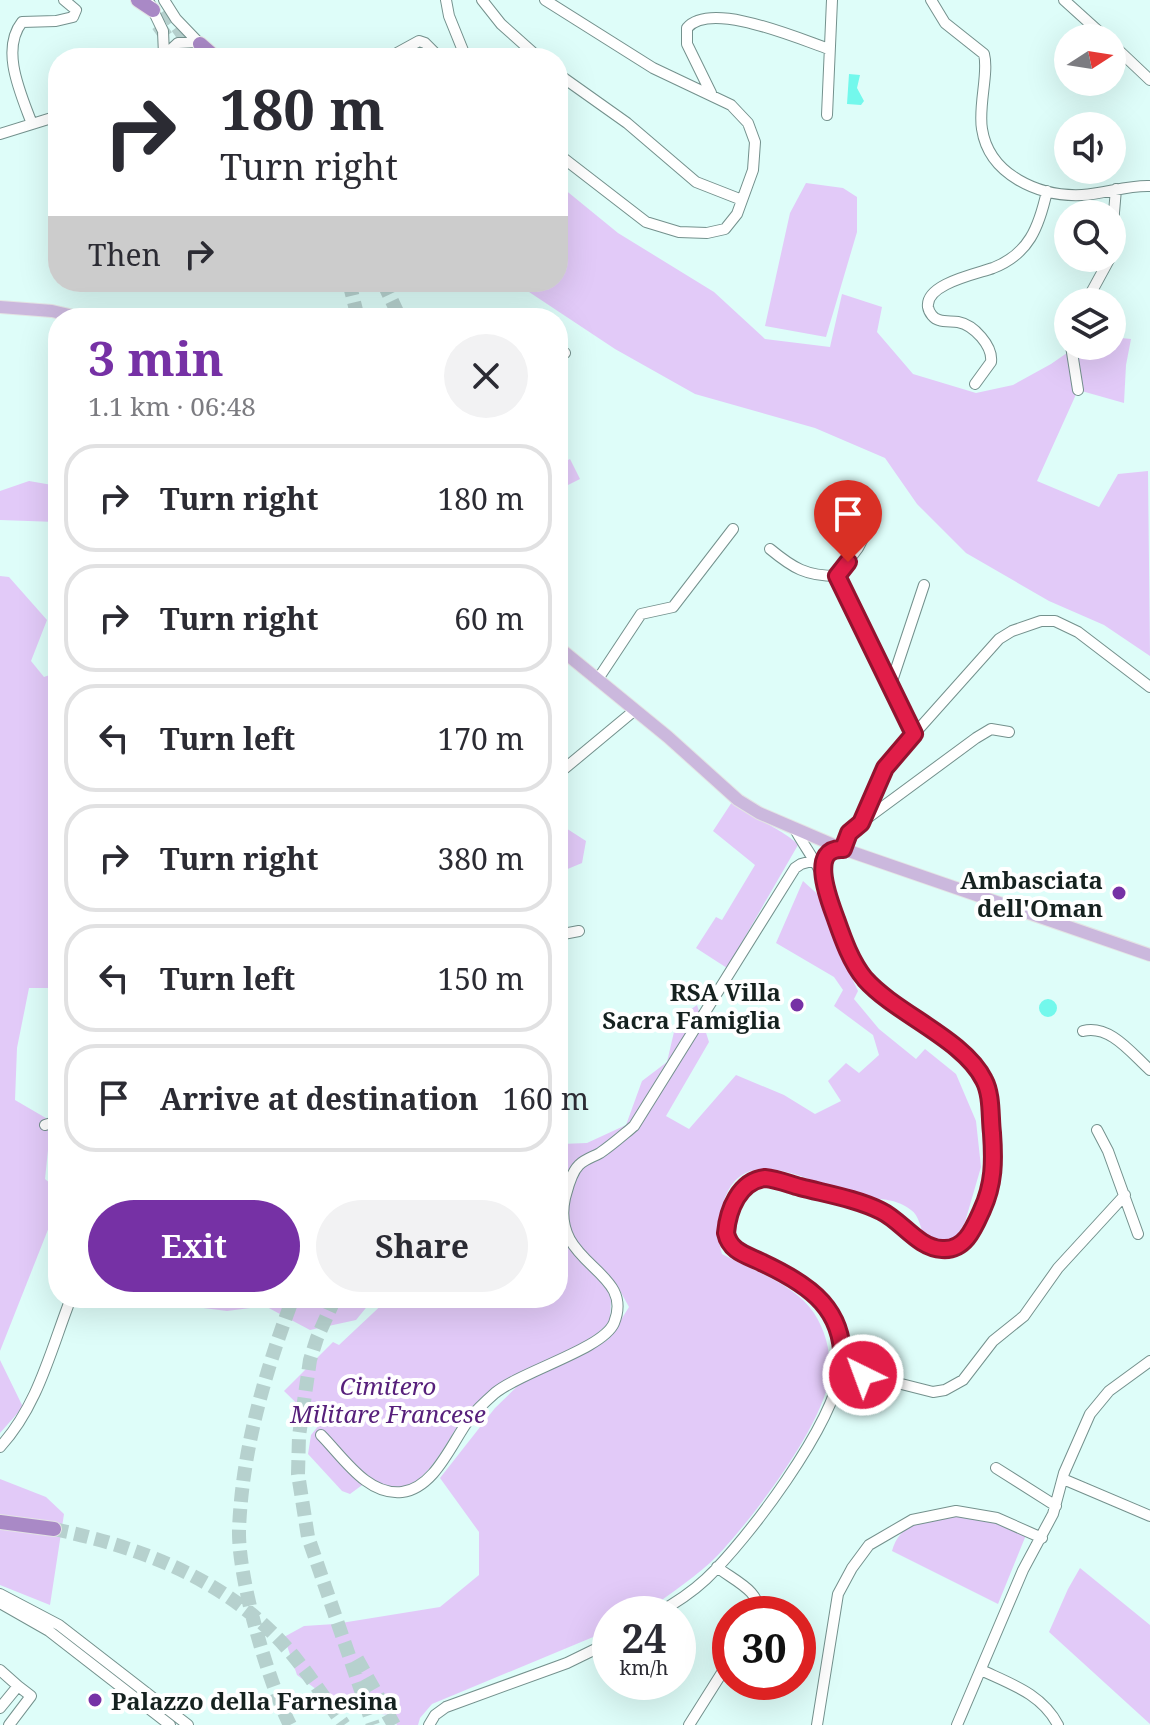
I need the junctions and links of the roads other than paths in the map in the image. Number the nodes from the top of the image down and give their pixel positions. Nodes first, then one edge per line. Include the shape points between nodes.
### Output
1 (64, 0) edge
2 (138, 0) edge
3 (446, 0) edge
4 (482, 0) edge
5 (545, 0) edge
6 (832, 0) edge
7 (931, 0) edge
8 (1064, 0) edge
9 (155, 3) edge
10 (1091, 24) edge
11 (163, 48) edge
12 (172, 48) edge
13 (200, 48) edge
14 (406, 48) edge
15 (430, 48) edge
16 (462, 48) edge
17 (528, 48) edge
18 (829, 49) junction
19 (1126, 57) edge
20 (1150, 80) edge
21 (568, 81) edge
22 (711, 94) junction
23 (827, 115) dead end
24 (48, 119) edge
25 (32, 124) junction
26 (0, 134) edge
27 (568, 162) edge
28 (1150, 186) edge
29 (1116, 189) junction
30 (1047, 191) junction
31 (742, 200) junction
32 (1115, 200) edge
33 (0, 307) edge
34 (48, 311) edge
35 (1073, 360) edge
36 (975, 384) dead end
37 (1078, 390) dead end
38 (733, 529) dead end
39 (867, 531) dead end
40 (770, 549) dead end
41 (837, 576) junction
42 (924, 585) dead end
43 (568, 655) edge
44 (598, 679) junction
45 (891, 684) junction
46 (1150, 687) edge
47 (635, 710) junction
48 (1009, 732) dead end
49 (914, 734) junction
50 (568, 766) edge
51 (861, 823) junction
52 (796, 831) junction
53 (842, 849) junction
54 (812, 861) junction
55 (822, 875) junction
56 (579, 931) dead end
57 (568, 933) edge
58 (1150, 955) edge
59 (1083, 1031) dead end
60 (1150, 1070) edge
61 (48, 1124) edge
62 (45, 1125) dead end
63 (1097, 1130) dead end
64 (568, 1192) edge
65 (1125, 1195) junction
66 (1138, 1234) dead end
67 (568, 1236) edge
68 (67, 1308) edge
69 (1150, 1361) edge
70 (842, 1369) junction
71 (321, 1435) dead end
72 (0, 1447) edge
73 (996, 1468) dead end
74 (1063, 1479) junction
75 (1056, 1506) junction
76 (1150, 1516) edge
77 (0, 1522) edge
78 (54, 1529) tunnel mouth
79 (1042, 1538) junction
80 (717, 1567) junction
81 (0, 1594) edge
82 (685, 1596) edge
83 (755, 1596) edge
84 (0, 1603) edge
85 (65, 1629) junction
86 (592, 1651) edge
87 (89, 1662) junction
88 (0, 1670) edge
89 (981, 1670) junction
90 (18, 1686) junction
91 (712, 1689) edge
92 (0, 1708) edge
93 (9, 1725) edge
94 (170, 1725) edge
95 (188, 1725) edge
96 (429, 1725) edge
97 (689, 1725) edge
98 (817, 1725) edge
99 (957, 1725) edge
100 (1058, 1725) edge

1 - 25 street via 77,10 74,16 22,22 16,32 11,70
2 - 9 highway
3 - 16 street
4 - 17 street
5 - 22 street via 653,68
6 - 18 street
7 - 30 street via 945,23 984,54 981,119 988,151 1015,178
8 - 10 street
9 - 11 street
9 - 13 street
12 - 13 street via 178,43
14 - 15 street via 419,41
18 - 22 street via 746,22 696,20 687,28 686,43
18 - 23 street
19 - 20 street
21 - 31 street via 696,182
22 - 31 street via 736,109 753,134 754,164
24 - 25 street
25 - 26 street
27 - 31 street via 637,217 679,232 722,231 732,223
28 - 29 street
29 - 30 street via 1081,195
29 - 32 street
30 - 36 street via 1035,232 1021,252 1004,264 942,286 929,298 933,317 965,325 989,347 991,362
33 - 34 main road
35 - 37 street
38 - 44 street via 673,607 641,614
39 - 41 street
40 - 41 street via 799,571
41 - 45 street
42 - 45 street
43 - 44 main road
44 - 47 main road
45 - 49 street
46 - 49 street via 1078,632 1041,621 999,639
47 - 50 street
47 - 52 main road via 738,800
48 - 51 street via 986,731
49 - 51 street via 885,768
51 - 53 street
52 - 53 main road
52 - 54 street
53 - 55 street via 829,855
53 - 58 main road
54 - 55 street
54 - 64 street via 795,868 634,1126 579,1165
55 - 70 street via 862,975 980,1071 988,1093 994,1166 989,1193 971,1232 961,1244 945,1249 927,1245 875,1208 771,1178 743,1187 727,1223 729,1244 818,1297 838,1329
56 - 57 street
59 - 60 street via 1106,1033
61 - 62 street
63 - 65 street
65 - 66 street
65 - 70 street via 1054,1273 1024,1316 993,1341 956,1385 929,1391
67 - 71 street via 614,1289 617,1309 609,1332 501,1388 471,1416 428,1478 411,1490 390,1492 372,1486
68 - 72 street via 30,1406
69 - 74 street via 1093,1408
70 - 80 street via 800,1460
73 - 75 street
74 - 75 street
74 - 76 street
75 - 79 street
77 - 78 highway
79 - 89 street via 1028,1558
79 - 98 street via 1001,1519 956,1511 912,1520 869,1545 838,1594
80 - 82 street
80 - 83 street
81 - 85 street
84 - 87 street via 40,1624
85 - 87 street
85 - 95 street
86 - 96 street via 450,1705
87 - 94 street
88 - 90 street
89 - 99 street
89 - 100 street via 1029,1693 1049,1709
90 - 92 street
90 - 93 street via 31,1696
91 - 97 street

